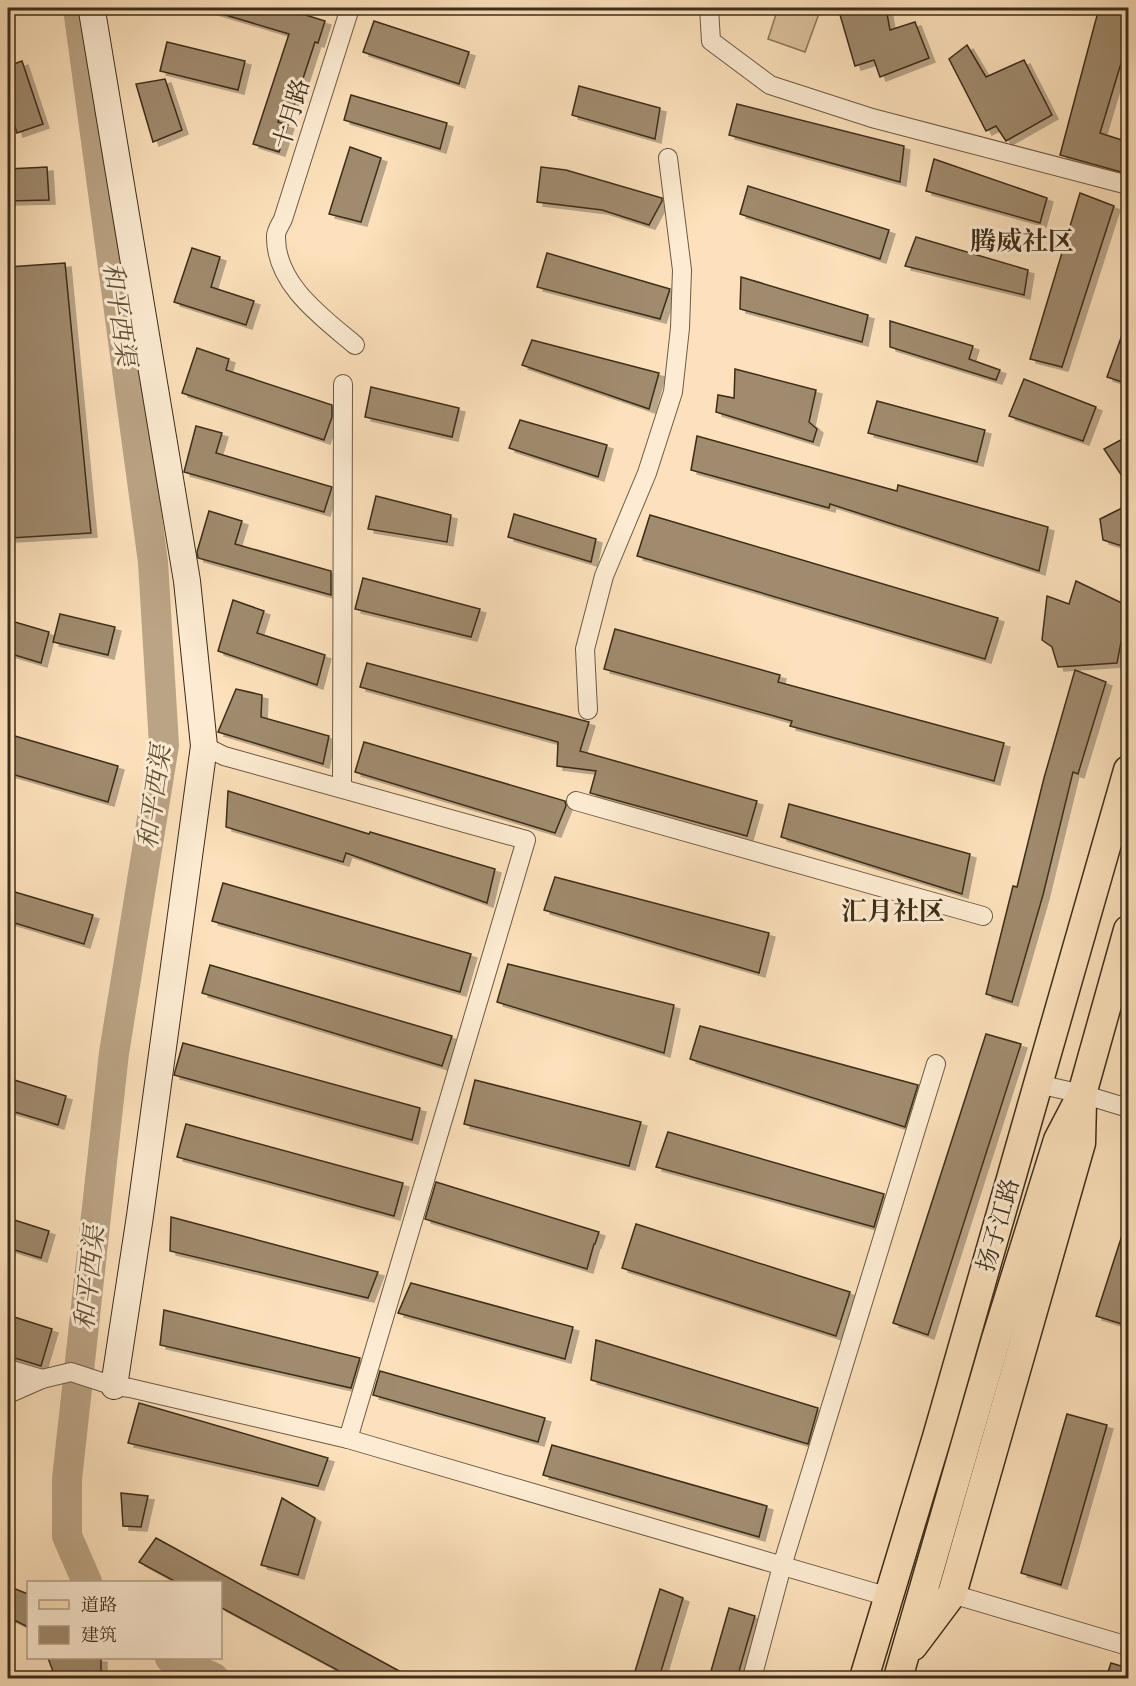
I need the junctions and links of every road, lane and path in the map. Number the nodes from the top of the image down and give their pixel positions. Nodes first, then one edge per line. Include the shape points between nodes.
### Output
1 (350, 8) edge
2 (709, 8) edge
3 (92, 11) dead end
4 (668, 158) dead end
5 (1128, 185) edge
6 (355, 345) dead end
7 (343, 384) dead end
8 (588, 710) dead end
9 (204, 746) junction
10 (1128, 770) edge
11 (342, 787) junction
12 (576, 801) dead end
13 (983, 916) dead end
14 (1128, 930) edge
15 (936, 1064) dead end
16 (1038, 1084) junction
17 (1082, 1094) junction
18 (1128, 1108) edge
19 (8, 1369) edge
20 (42, 1379) junction
21 (114, 1386) junction
22 (8, 1394) edge
23 (348, 1438) junction
24 (782, 1566) junction
25 (952, 1594) junction
26 (889, 1596) junction
27 (1128, 1646) edge
28 (901, 1669) edge
29 (752, 1678) edge
30 (864, 1678) edge

1 - 6 street, 十月路 via 276,234 281,267 310,307
2 - 5 street via 711,40 770,85 872,118
3 - 9 street via 187,581
4 - 8 street via 682,270 673,392 647,473 604,576 585,649
7 - 11 street
9 - 11 street via 224,756
9 - 21 street
10 - 16 main road, 扬子江路
11 - 23 street via 526,840
12 - 13 street
14 - 17 main road, 扬子江路
15 - 24 street
16 - 17 street
16 - 26 main road, 扬子江路
17 - 18 street
17 - 25 main road via 1081,1143
17 - 28 main road, 扬子江路 via 1058,1140
19 - 20 street
20 - 21 street via 71,1372
20 - 22 street
21 - 23 street
23 - 24 street
24 - 26 street
24 - 29 street
25 - 27 street
25 - 28 main road
26 - 30 main road, 扬子江路

